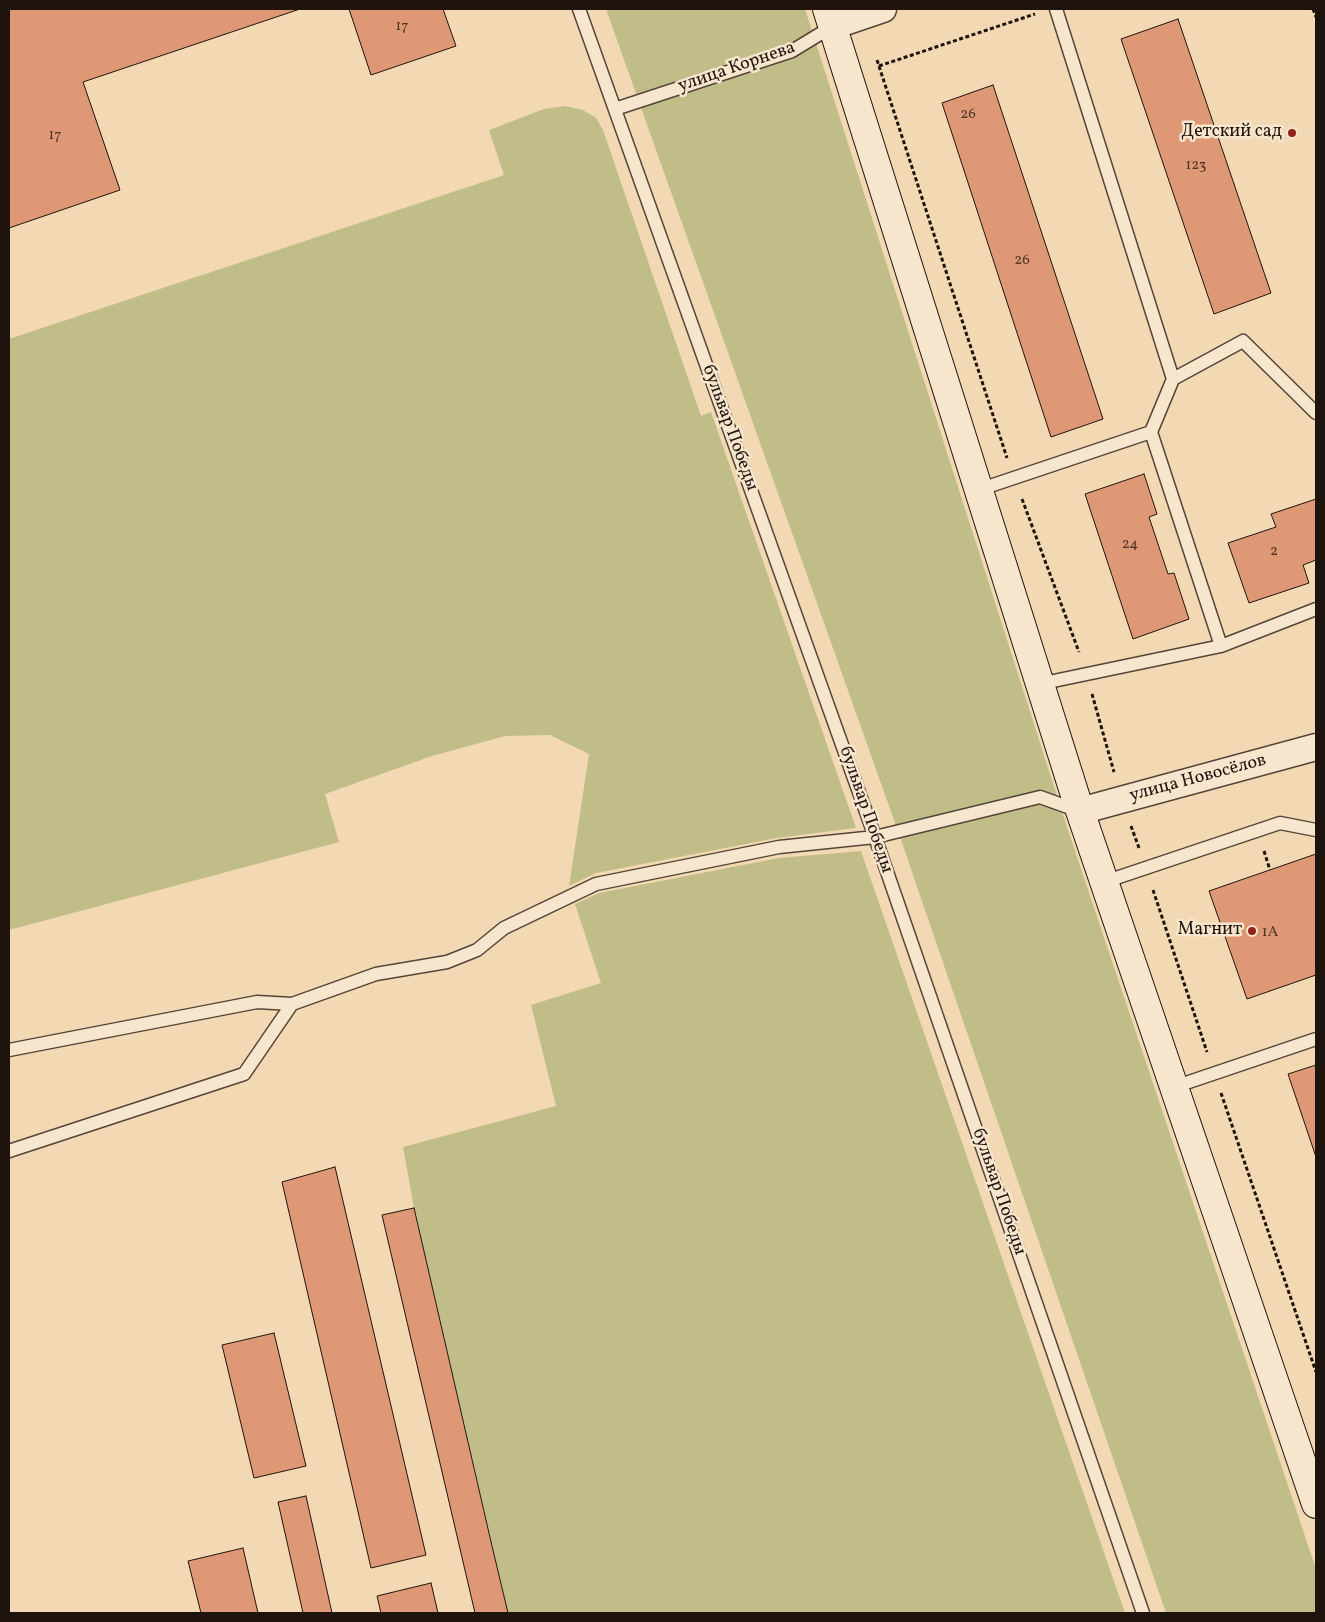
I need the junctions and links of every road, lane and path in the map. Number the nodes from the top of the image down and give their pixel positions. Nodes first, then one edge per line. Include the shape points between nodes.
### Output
1 (579, 9) edge
2 (884, 9) edge
3 (1056, 9) edge
4 (1313, 9) edge
5 (1042, 12) dead end
6 (1316, 17) edge
7 (830, 18) edge
8 (879, 66) dead end
9 (615, 109) junction
10 (1173, 379) junction
11 (1316, 413) edge
12 (1151, 432) junction
13 (978, 490) junction
14 (1316, 609) edge
15 (1220, 646) junction
16 (1039, 684) junction
17 (1316, 747) edge
18 (1080, 811) junction
19 (1316, 830) edge
20 (875, 837) junction
21 (1263, 848) dead end
22 (1270, 870) dead end
23 (1104, 882) junction
24 (292, 1004) junction
25 (1316, 1039) edge
26 (9, 1050) edge
27 (1174, 1087) junction
28 (9, 1151) edge
29 (1316, 1504) edge
30 (1143, 1613) edge

1 - 9 lane, бульвар Победы
2 - 7 street, улица Корнева
3 - 10 lane
4 - 6 path
5 - 8 path
7 - 9 lane, улица Корнева via 792,52
7 - 13 street
9 - 20 lane, бульвар Победы
10 - 11 lane via 1243,341
10 - 12 lane
12 - 13 lane
12 - 15 lane
13 - 16 street
14 - 15 lane
15 - 16 lane
16 - 18 street
17 - 18 street, улица Новосёлов
18 - 20 lane via 1040,797
18 - 23 street
19 - 23 lane via 1280,823
20 - 24 lane via 778,846 596,884 504,928 477,950 447,962 376,974
20 - 30 lane, бульвар Победы
21 - 22 path
23 - 27 street
24 - 26 lane via 257,1002
24 - 28 lane via 244,1074
25 - 27 lane
27 - 29 street

